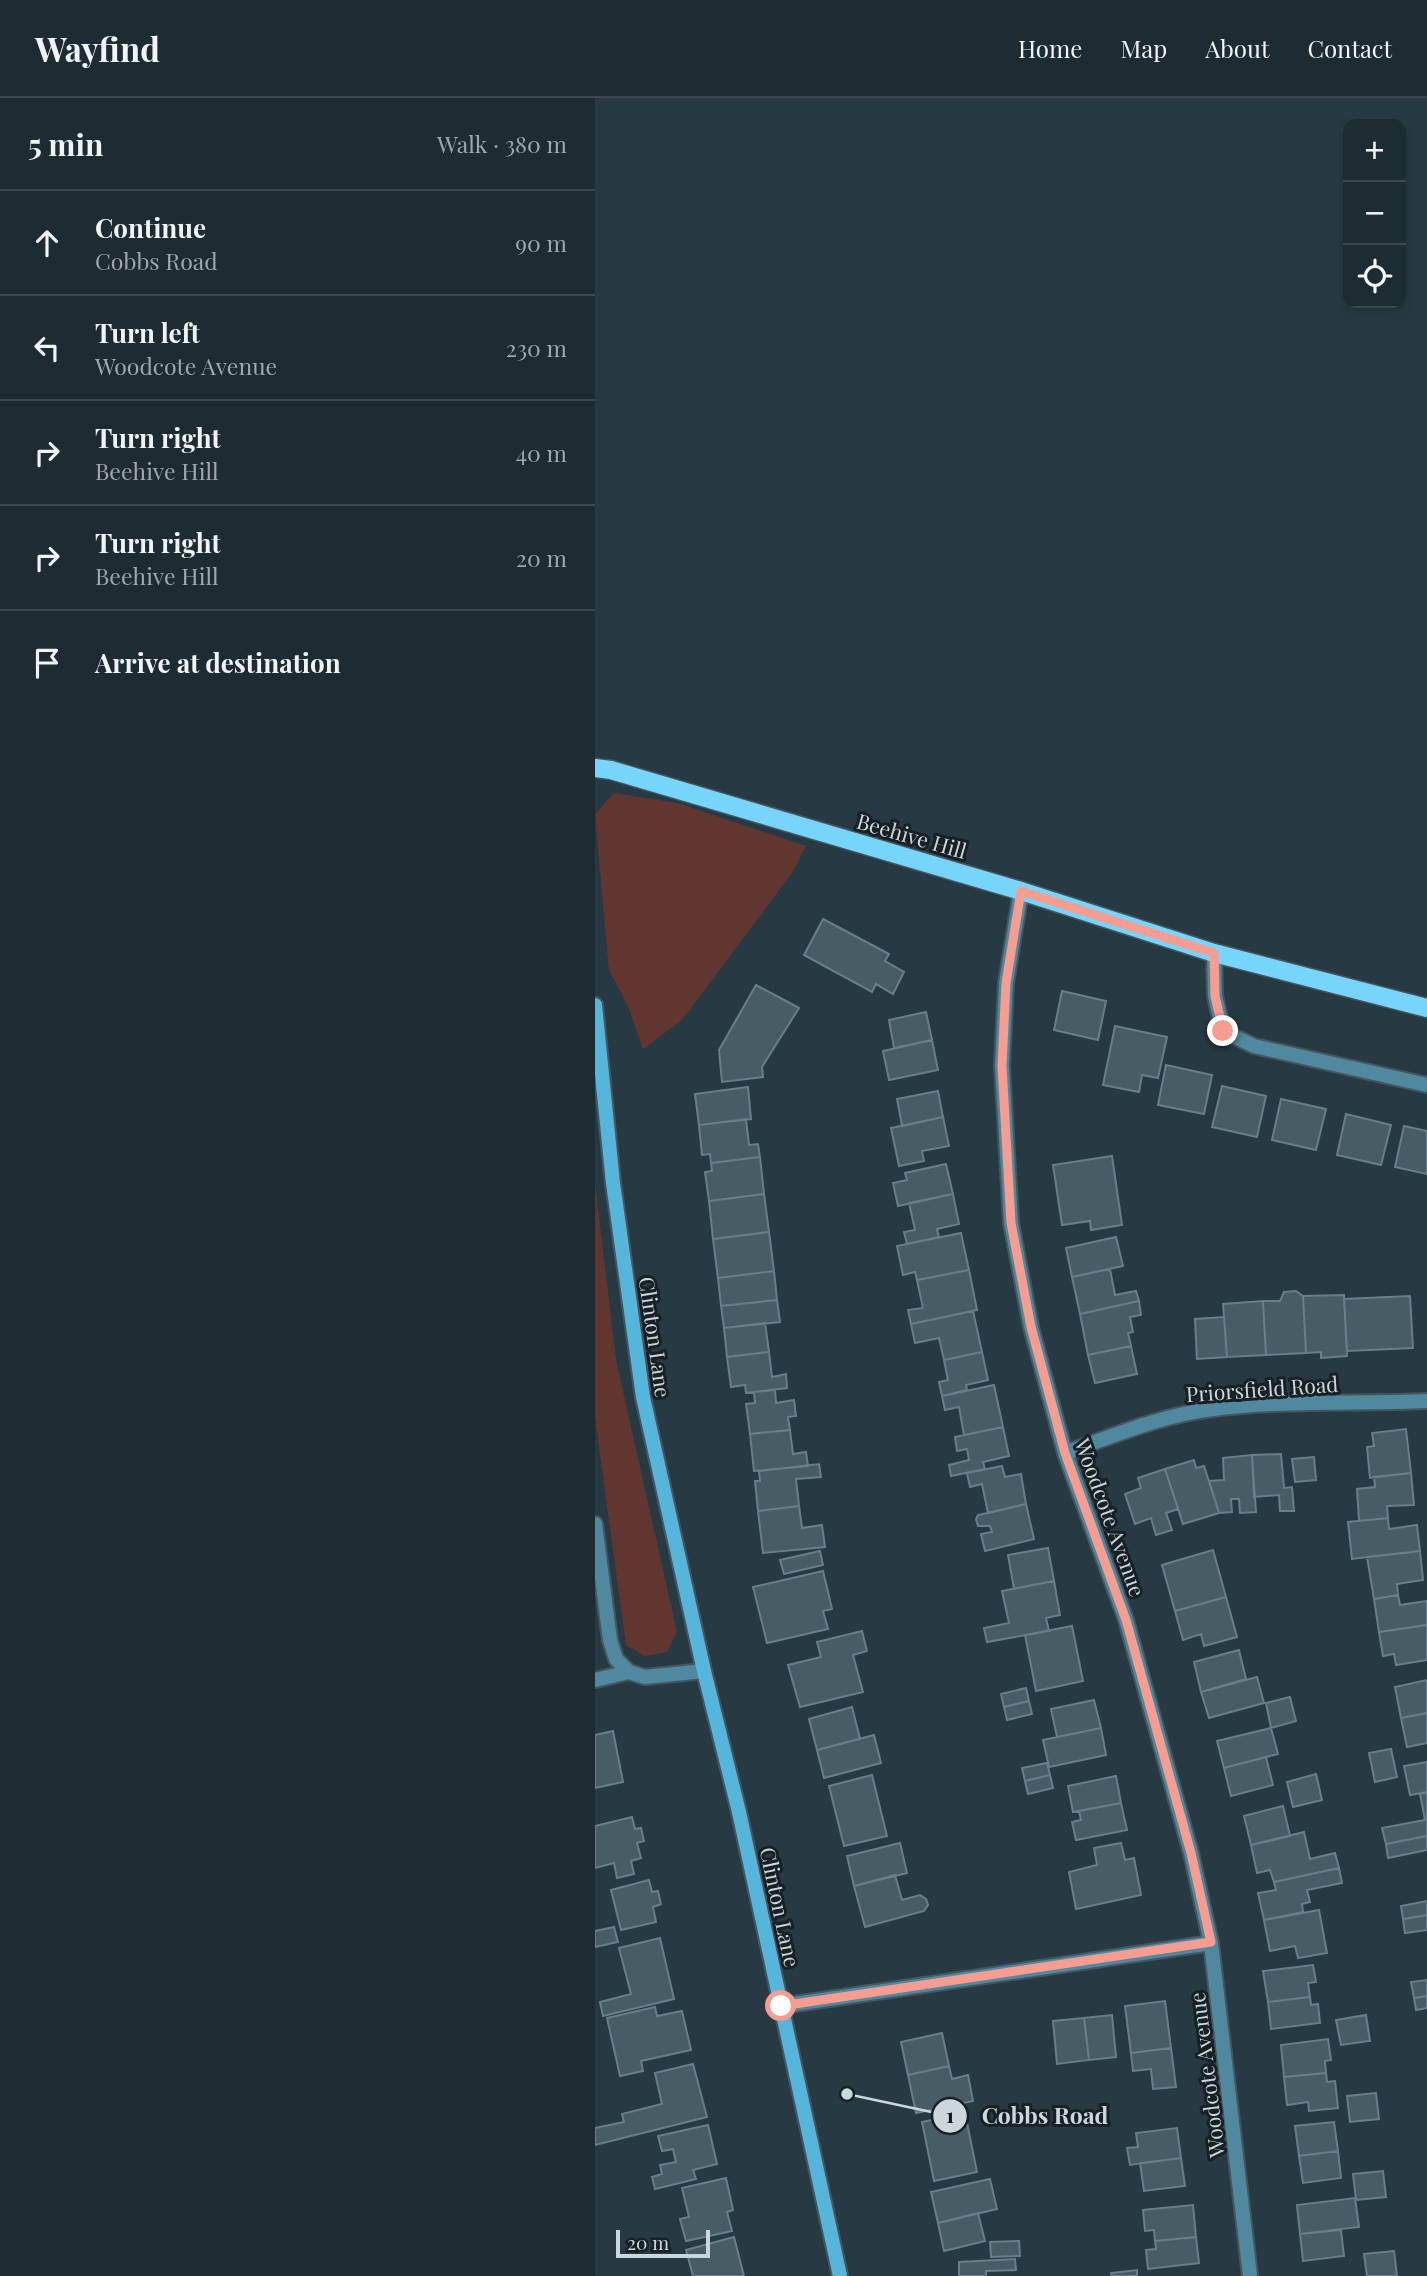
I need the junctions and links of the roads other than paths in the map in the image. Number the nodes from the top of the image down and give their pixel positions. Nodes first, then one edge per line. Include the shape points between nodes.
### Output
1 (595, 768) edge
2 (1021, 891) junction
3 (1214, 953) junction
4 (595, 1005) edge
5 (1427, 1008) edge
6 (1427, 1085) edge
7 (1427, 1401) edge
8 (1065, 1453) junction
9 (595, 1524) edge
10 (704, 1671) junction
11 (629, 1672) junction
12 (595, 1680) edge
13 (1211, 1942) junction
14 (781, 2006) junction
15 (840, 2276) edge
16 (1250, 2276) edge

1 - 2 main road, Beehive Hill
2 - 3 main road, Beehive Hill
2 - 8 street, Woodcote Avenue via 1005,997 1002,1066 1007,1173 1011,1223 1031,1327
3 - 5 main road, Beehive Hill
3 - 6 street via 1215,996 1223,1031 1254,1046
4 - 10 main road, Clinton Lane via 613,1183 643,1397
7 - 8 street, Priorsfield Road via 1213,1409 1164,1418
8 - 13 street, Woodcote Avenue via 1126,1620
9 - 11 street via 610,1640 616,1659
10 - 11 street via 645,1677
10 - 14 main road, Clinton Lane
11 - 12 street
13 - 14 street
13 - 16 street, Woodcote Avenue
14 - 15 main road, Clinton Lane

